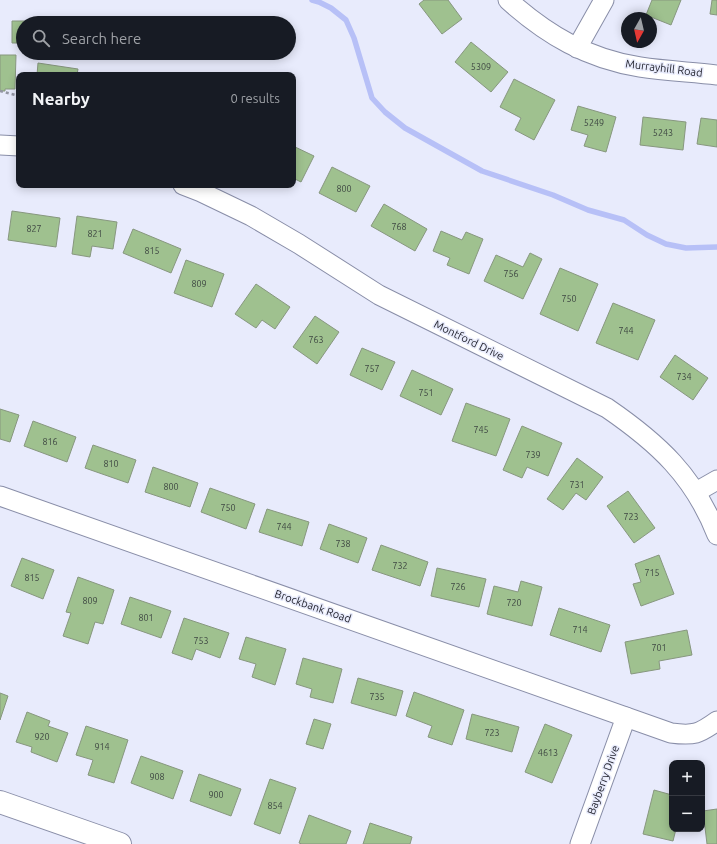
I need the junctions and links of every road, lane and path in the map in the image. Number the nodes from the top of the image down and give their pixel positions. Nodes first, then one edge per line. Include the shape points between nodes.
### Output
1 (508, 0) edge
2 (604, 0) edge
3 (578, 48) junction
4 (717, 75) edge
5 (0, 91) edge
6 (16, 95) edge
7 (0, 145) edge
8 (16, 146) edge
9 (191, 188) edge
10 (717, 480) edge
11 (696, 492) junction
12 (0, 496) edge
13 (717, 536) edge
14 (626, 717) junction
15 (717, 720) edge
16 (0, 802) edge
17 (120, 844) edge
18 (580, 844) edge

1 - 3 street, Murrayhill Road via 541,27
2 - 3 street
3 - 4 street, Murrayhill Road via 608,60 640,67
5 - 6 path
7 - 8 street
9 - 11 street, Montford Drive via 251,216 379,295 607,408 661,450
10 - 11 street
11 - 13 street, Montford Drive
12 - 14 street, Brockbank Road
14 - 15 street via 687,735 702,732
14 - 18 street, Bayberry Drive
16 - 17 main road

